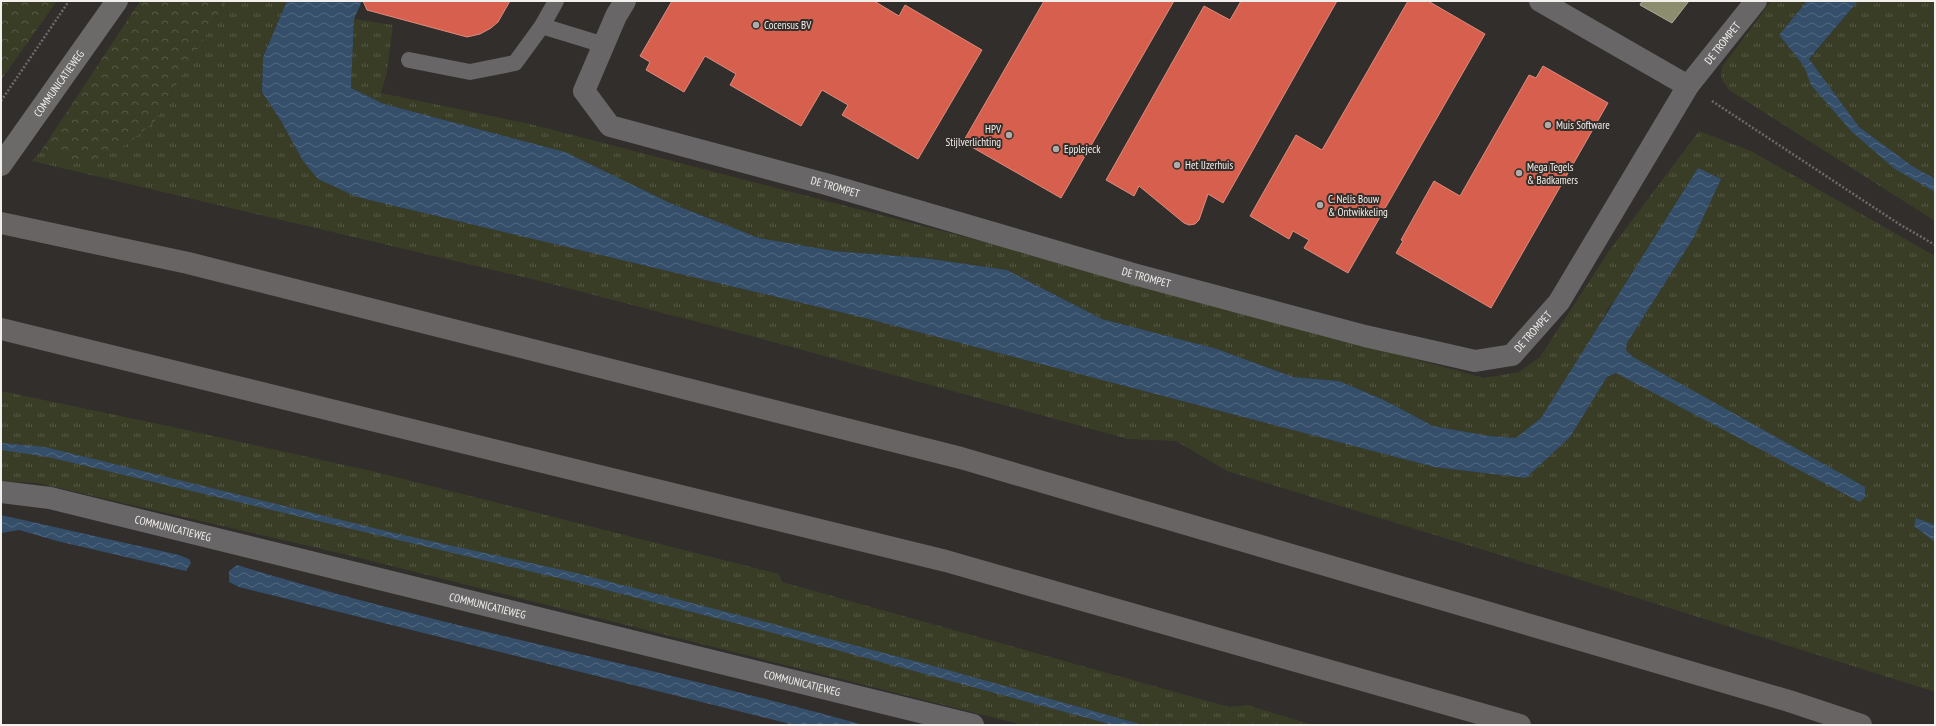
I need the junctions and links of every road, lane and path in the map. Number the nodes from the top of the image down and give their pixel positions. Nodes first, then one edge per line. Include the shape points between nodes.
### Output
1 (69, 1) edge
2 (117, 1) edge
3 (556, 1) edge
4 (625, 1) edge
5 (1540, 1) edge
6 (1756, 1) edge
7 (542, 26) junction
8 (604, 45) junction
9 (408, 60) dead end
10 (1688, 86) junction
11 (1, 100) edge
12 (1, 165) edge
13 (1, 223) edge
14 (1935, 245) edge
15 (1, 329) edge
16 (1, 492) edge
17 (973, 725) edge
18 (1520, 725) edge
19 (1861, 725) edge

1 - 11 path
2 - 12 street, COMMUNICATIEWEG
3 - 7 lane
4 - 8 street, DE TROMPET
5 - 10 street
6 - 10 street, DE TROMPET
7 - 8 lane
7 - 9 lane via 515,63 470,72
8 - 10 street, DE TROMPET via 584,91 610,126 826,184 1138,275 1365,336 1475,361 1512,355 1559,302
10 - 14 path
13 - 19 highway via 196,265 960,458 1789,701
15 - 18 highway via 946,561
16 - 17 street, COMMUNICATIEWEG via 50,498

